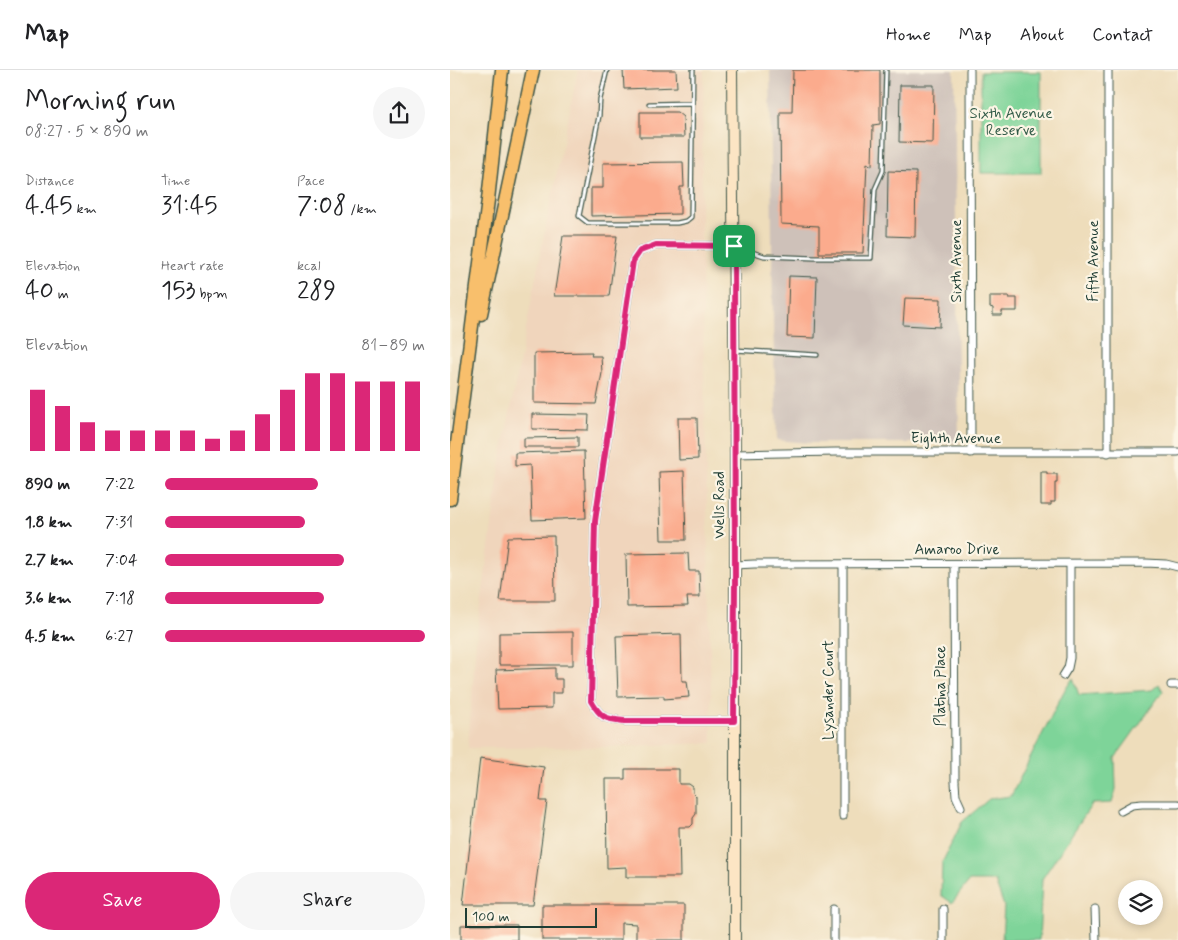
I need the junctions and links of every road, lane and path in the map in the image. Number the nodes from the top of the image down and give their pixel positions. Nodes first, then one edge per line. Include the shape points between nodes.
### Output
1 (502, 70) edge
2 (533, 70) edge
3 (607, 70) edge
4 (693, 70) edge
5 (732, 70) edge
6 (886, 70) edge
7 (970, 70) edge
8 (1108, 70) edge
9 (692, 103) junction
10 (649, 104) dead end
11 (734, 246) junction
12 (734, 350) junction
13 (817, 355) dead end
14 (463, 398) junction
15 (1178, 452) edge
16 (971, 453) junction
17 (1108, 453) junction
18 (735, 454) junction
19 (450, 498) edge
20 (954, 564) junction
21 (1070, 564) junction
22 (735, 565) junction
23 (843, 565) junction
24 (1178, 567) edge
25 (1063, 676) dead end
26 (734, 721) junction
27 (1178, 804) edge
28 (961, 807) dead end
29 (1121, 811) dead end
30 (843, 816) dead end
31 (834, 909) dead end
32 (943, 909) dead end
33 (1095, 909) dead end
34 (735, 940) edge
35 (834, 940) edge
36 (943, 940) edge
37 (1096, 940) edge

1 - 14 highway
2 - 14 highway
3 - 9 lane via 579,216 588,223 677,223 691,217
4 - 9 lane
5 - 11 main road, Wells Road
6 - 11 lane via 883,171 875,189 871,258 764,256
7 - 16 street, Sixth Avenue
8 - 17 street, Fifth Avenue
9 - 10 lane
11 - 12 main road, Wells Road
11 - 26 street via 656,245 640,251 633,261 595,521 591,701 599,714 609,719
12 - 13 lane
12 - 18 main road, Wells Road
14 - 19 highway
15 - 17 street, Eighth Avenue
16 - 17 street, Eighth Avenue
16 - 18 street, Eighth Avenue
18 - 22 main road, Wells Road
20 - 21 street, Amaroo Drive
20 - 23 street, Amaroo Drive
20 - 28 street, Platina Place via 955,782
21 - 24 street, Amaroo Drive via 1146,563
21 - 25 street via 1070,658
22 - 23 street, Amaroo Drive
22 - 26 main road, Wells Road
23 - 30 street, Lysander Court
26 - 34 main road, Wells Road
27 - 29 street via 1132,805
31 - 35 street
32 - 36 street
33 - 37 street

